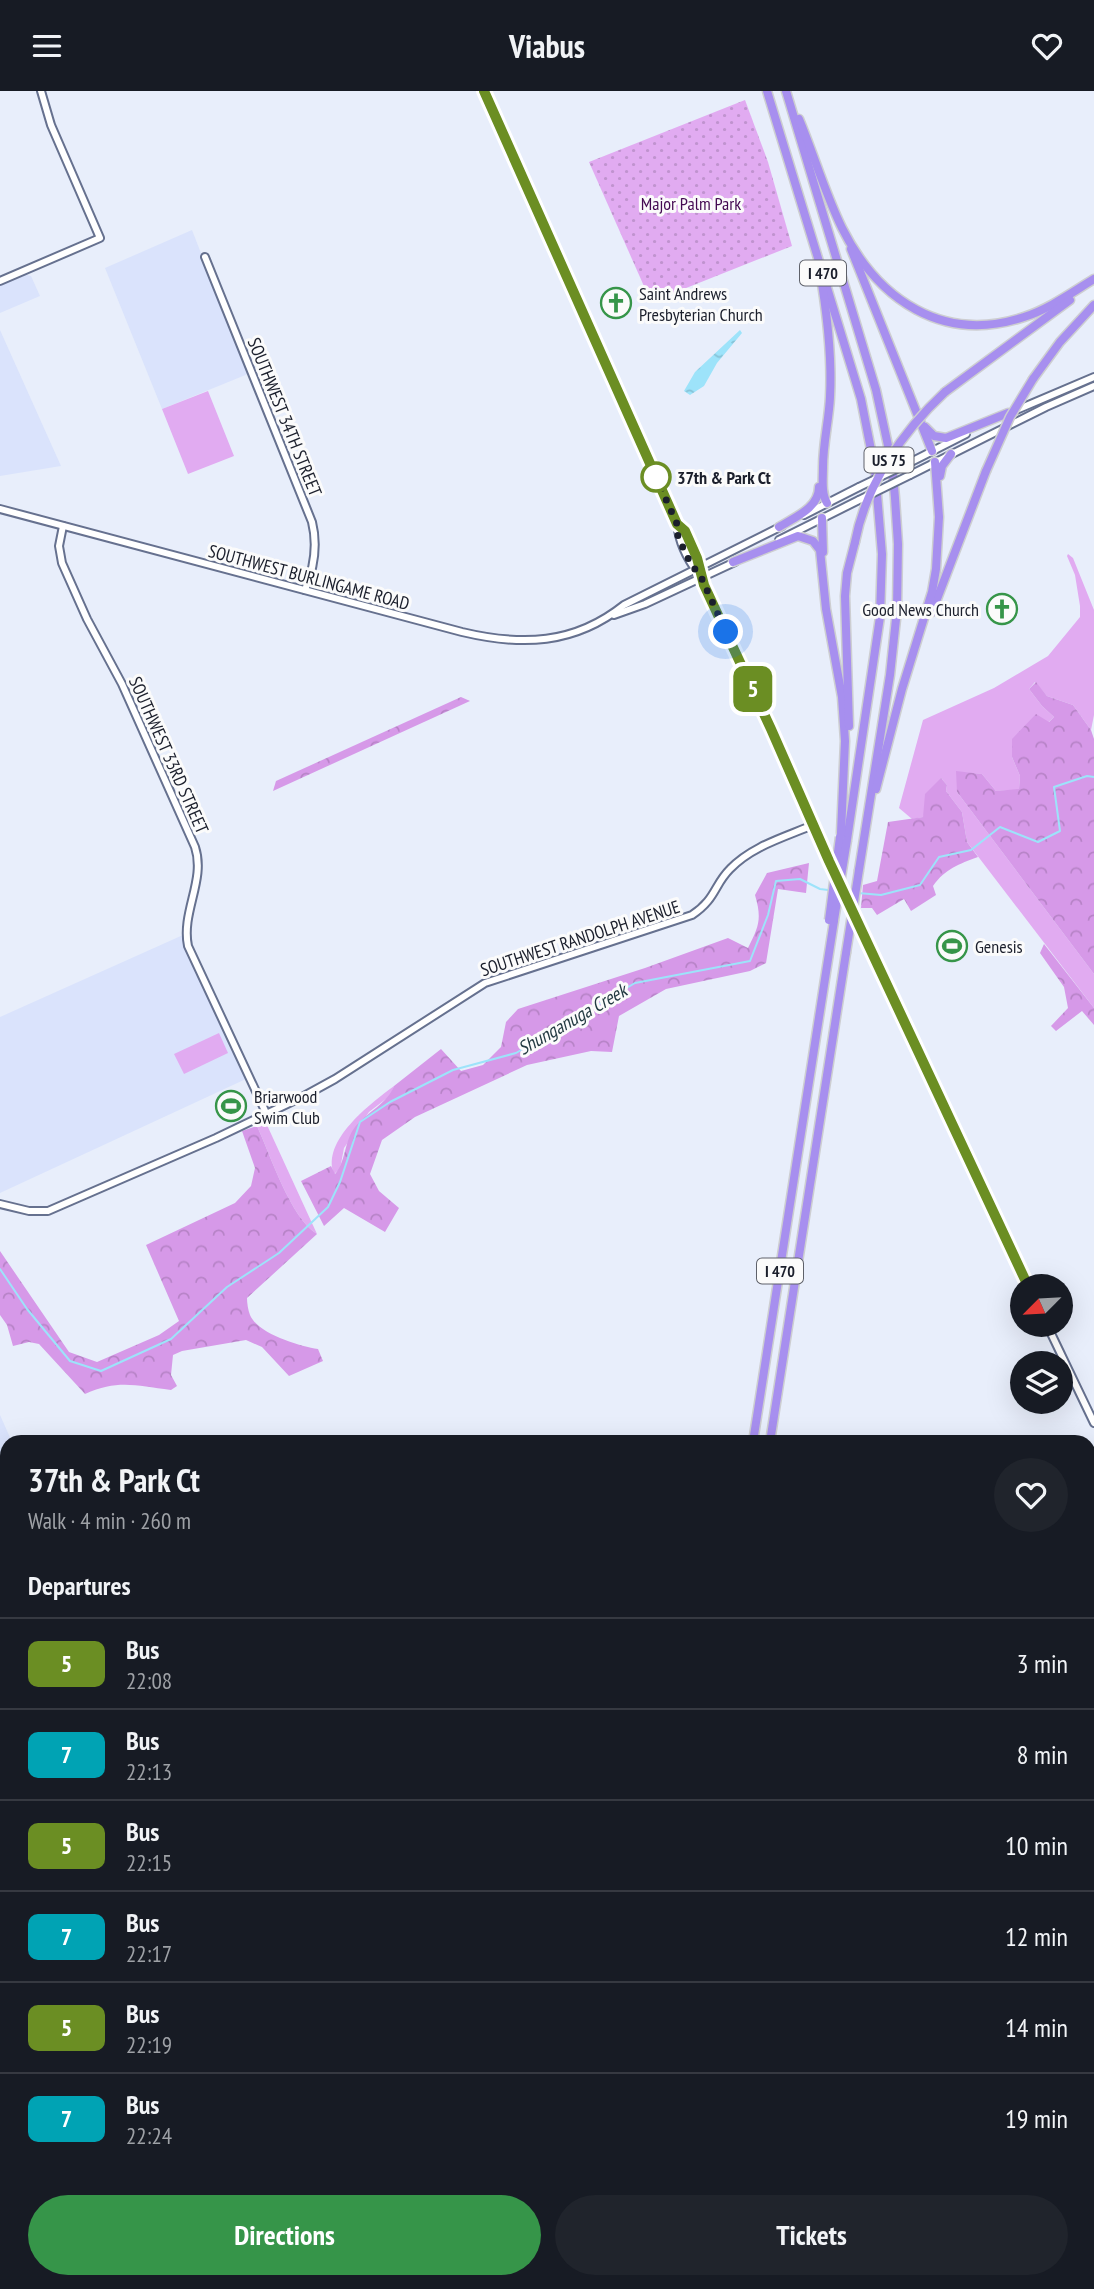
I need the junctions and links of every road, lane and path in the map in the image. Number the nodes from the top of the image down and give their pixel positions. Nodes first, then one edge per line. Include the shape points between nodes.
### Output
1 (41, 91) edge
2 (484, 91) edge
3 (767, 91) edge
4 (786, 91) edge
5 (843, 229) junction
6 (817, 254) junction
7 (205, 257) dead end
8 (1094, 280) edge
9 (0, 281) edge
10 (1094, 305) edge
11 (1094, 377) edge
12 (1094, 386) edge
13 (830, 401) junction
14 (917, 413) junction
15 (1008, 413) junction
16 (932, 451) junction
17 (951, 454) junction
18 (935, 461) junction
19 (827, 503) junction
20 (844, 507) junction
21 (0, 509) edge
22 (939, 517) junction
23 (822, 518) junction
24 (63, 526) junction
25 (779, 527) junction
26 (733, 562) junction
27 (822, 562) junction
28 (697, 569) junction
29 (701, 577) junction
30 (305, 590) junction
31 (611, 615) junction
32 (899, 704) junction
33 (871, 801) junction
34 (813, 825) junction
35 (842, 836) junction
36 (267, 1115) junction
37 (0, 1204) edge
38 (1022, 1274) edge
39 (1053, 1337) edge
40 (1094, 1423) edge
41 (754, 1435) edge
42 (772, 1435) edge

1 - 9 main road via 100,237
2 - 28 main road via 677,524 685,531
3 - 6 highway, I 470
4 - 5 highway
4 - 33 highway, I 470 via 876,390 892,464 897,610
5 - 8 highway via 871,272 898,299 928,316 962,325 1023,317
5 - 14 highway
6 - 13 highway via 829,334
6 - 35 highway, I 470 via 863,409 880,523 878,640
7 - 30 main road, SOUTHWEST 34TH STREET via 312,522 314,557
8 - 35 highway, US 75, bridge via 945,392 890,458 866,506 845,596 849,739
10 - 32 highway, bridge via 1032,379 1010,417
11 - 15 main road, SOUTHWEST BURLINGAME ROAD
12 - 17 main road, SOUTHWEST BURLINGAME ROAD
13 - 19 highway via 823,457
13 - 25 highway via 822,432 817,498
14 - 15 highway via 927,431 941,438
14 - 16 highway
15 - 16 main road, SOUTHWEST BURLINGAME ROAD
16 - 18 main road
16 - 19 main road, SOUTHWEST BURLINGAME ROAD, bridge
17 - 18 main road, SOUTHWEST BURLINGAME ROAD
17 - 22 highway via 941,470
18 - 20 main road, SOUTHWEST BURLINGAME ROAD, bridge
18 - 22 highway
19 - 20 main road
19 - 23 main road
19 - 25 main road, SOUTHWEST BURLINGAME ROAD
20 - 23 main road, SOUTHWEST BURLINGAME ROAD
21 - 24 main road, SOUTHWEST BURLINGAME ROAD
22 - 32 highway via 932,592
23 - 26 main road, SOUTHWEST BURLINGAME ROAD
23 - 27 highway
24 - 30 main road, SOUTHWEST BURLINGAME ROAD
24 - 36 main road, SOUTHWEST 33RD STREET via 62,563 195,847 199,867 186,923 188,946
25 - 28 main road, SOUTHWEST BURLINGAME ROAD
26 - 27 highway via 798,536 816,544
26 - 29 main road, SOUTHWEST BURLINGAME ROAD
27 - 35 highway via 842,697
28 - 29 main road
28 - 31 main road, SOUTHWEST BURLINGAME ROAD
29 - 31 main road, SOUTHWEST BURLINGAME ROAD
29 - 34 main road
30 - 31 main road, SOUTHWEST BURLINGAME ROAD via 505,641 555,637
32 - 33 highway
33 - 42 highway, I 470, bridge
34 - 36 main road, SOUTHWEST RANDOLPH AVENUE via 740,859 727,871 712,898 692,915 485,983 327,1083
34 - 38 main road
35 - 41 highway, I 470, bridge via 825,983
36 - 37 main road, SOUTHWEST RANDOLPH AVENUE via 48,1211
39 - 40 main road

